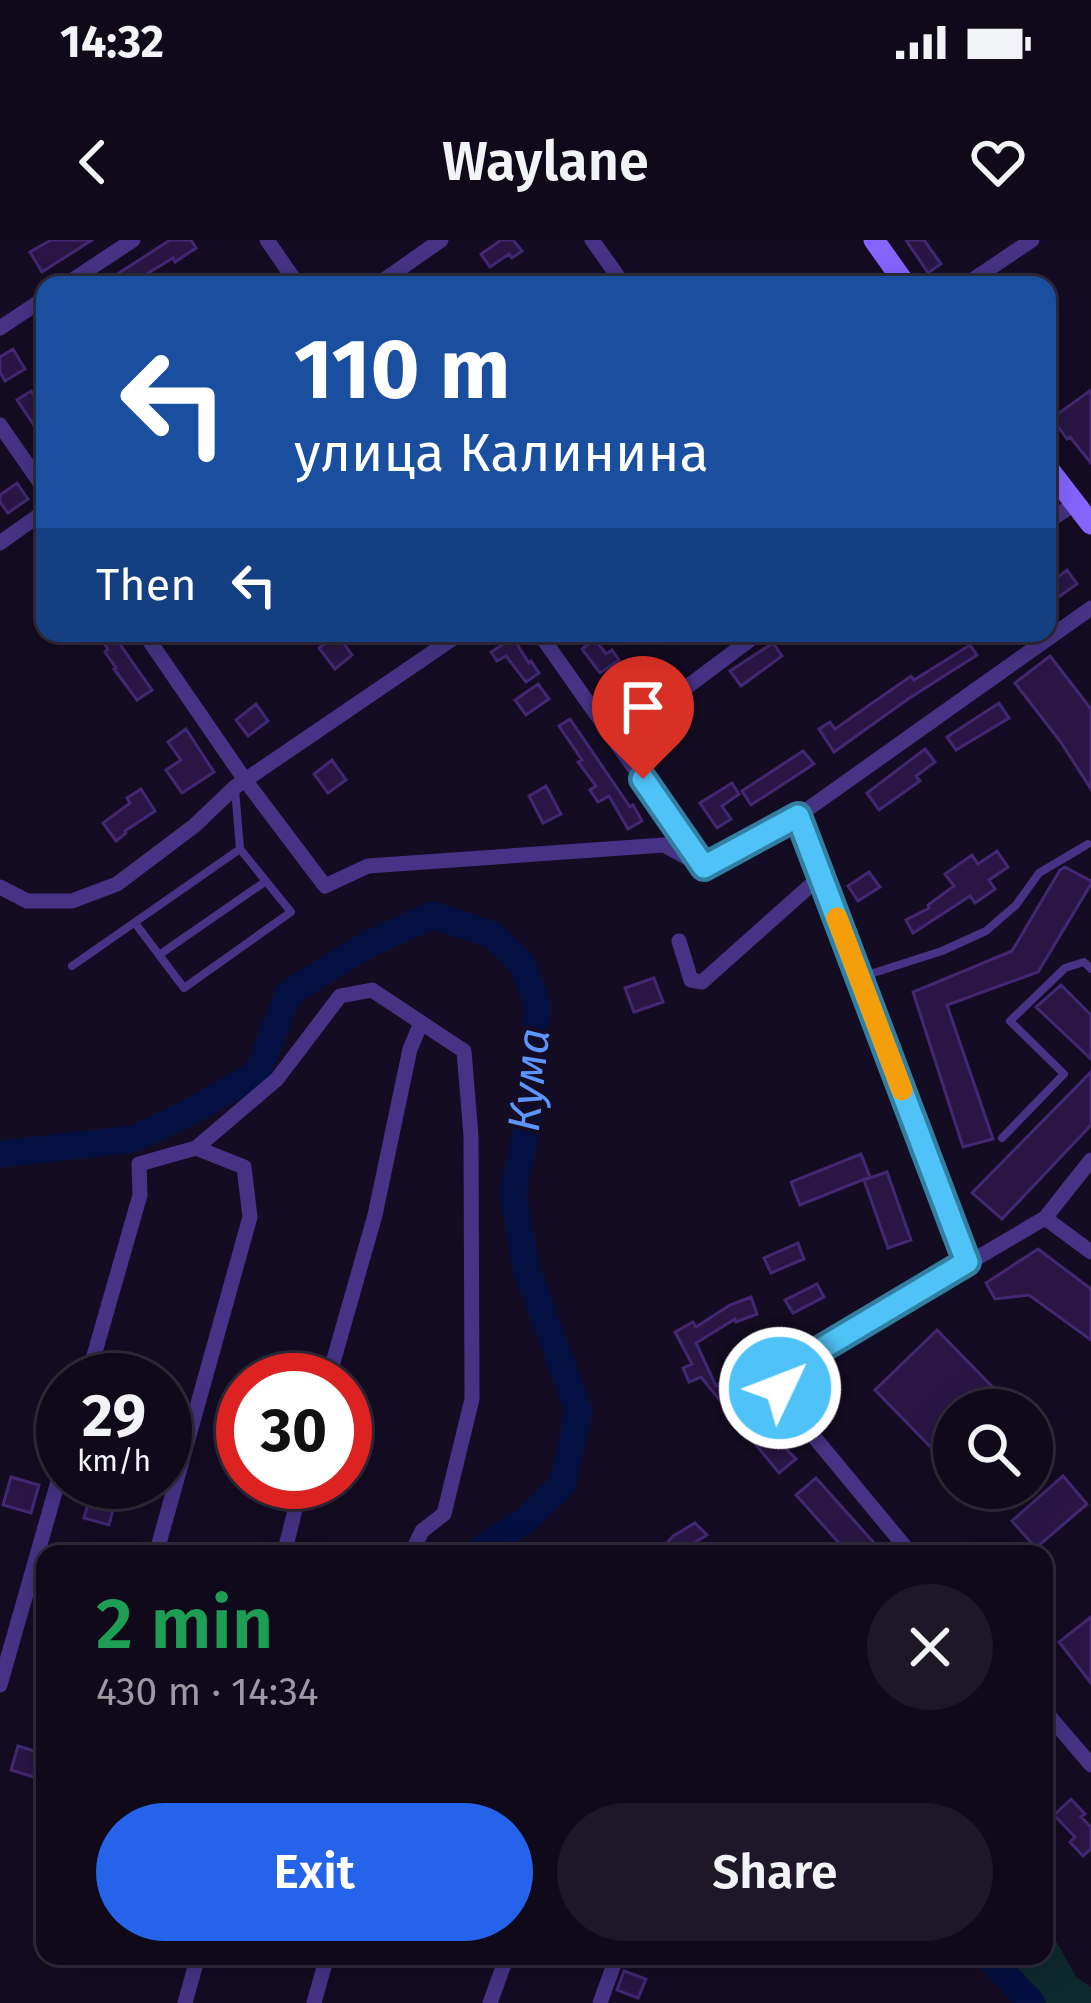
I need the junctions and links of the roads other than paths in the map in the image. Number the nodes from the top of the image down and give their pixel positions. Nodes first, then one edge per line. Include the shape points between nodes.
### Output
1 (133, 240) edge
2 (267, 240) edge
3 (441, 240) edge
4 (592, 240) edge
5 (874, 240) edge
6 (1032, 240) edge
7 (79, 276) edge
8 (292, 276) edge
9 (390, 276) edge
10 (618, 276) edge
11 (900, 276) edge
12 (978, 276) edge
13 (36, 304) edge
14 (0, 328) edge
15 (0, 425) edge
16 (36, 477) edge
17 (1056, 478) edge
18 (1076, 503) junction
19 (1056, 516) edge
20 (36, 518) edge
21 (1091, 524) edge
22 (0, 543) edge
23 (1091, 608) edge
24 (1056, 633) edge
25 (150, 642) edge
26 (448, 642) edge
27 (545, 642) edge
28 (747, 642) edge
29 (1043, 642) edge
30 (616, 740) junction
31 (240, 784) junction
32 (798, 816) junction
33 (1088, 844) edge
34 (240, 849) junction
35 (704, 867) junction
36 (821, 876) junction
37 (266, 880) junction
38 (0, 887) edge
39 (136, 923) junction
40 (679, 941) dead end
41 (159, 955) junction
42 (72, 966) dead end
43 (1091, 968) edge
44 (859, 977) junction
45 (422, 1023) junction
46 (1002, 1138) dead end
47 (196, 1148) junction
48 (1091, 1160) edge
49 (1045, 1218) junction
50 (1091, 1252) edge
51 (967, 1262) junction
52 (95, 1353) edge
53 (336, 1353) edge
54 (50, 1509) edge
55 (295, 1509) edge
56 (40, 1545) edge
57 (159, 1545) edge
58 (286, 1545) edge
59 (416, 1545) edge
60 (903, 1545) edge
61 (36, 1559) edge
62 (0, 1685) edge
63 (1053, 1721) edge
64 (1091, 1765) edge
65 (196, 1965) edge
66 (324, 1965) edge
67 (504, 1965) edge
68 (614, 1965) edge
69 (185, 2003) edge
70 (314, 2003) edge
71 (490, 2003) edge
72 (600, 2003) edge

1 - 7 street
2 - 8 street
3 - 9 street
4 - 10 street
5 - 11 street
6 - 12 street
13 - 14 street
15 - 16 street
17 - 18 street
18 - 19 street
18 - 21 street
20 - 22 street
23 - 24 street
25 - 31 street
26 - 31 street
27 - 30 street
28 - 30 street
29 - 32 street
30 - 35 street
31 - 34 lane
31 - 35 street via 326,886 368,866 664,844
31 - 38 street via 117,884 72,901 27,901
32 - 35 street
32 - 36 street
33 - 44 lane via 1039,873 986,931
34 - 37 lane
34 - 39 lane
36 - 40 street via 702,982 691,980
36 - 44 street
37 - 41 lane
37 - 41 lane via 291,912 184,988
39 - 41 lane
39 - 42 lane
43 - 46 lane via 1066,968 1010,1022 1064,1074
44 - 51 street
45 - 47 street via 372,990 340,997 277,1079
45 - 53 street
45 - 59 street via 464,1051 472,1399 444,1514
47 - 52 street via 139,1164 140,1195
47 - 57 street via 244,1167 250,1217
48 - 49 street
49 - 50 street
49 - 51 street
51 - 60 street via 784,1371 780,1388
54 - 56 street
55 - 58 street
61 - 62 street
63 - 64 street
65 - 69 street
66 - 70 street
67 - 71 street
68 - 72 street

